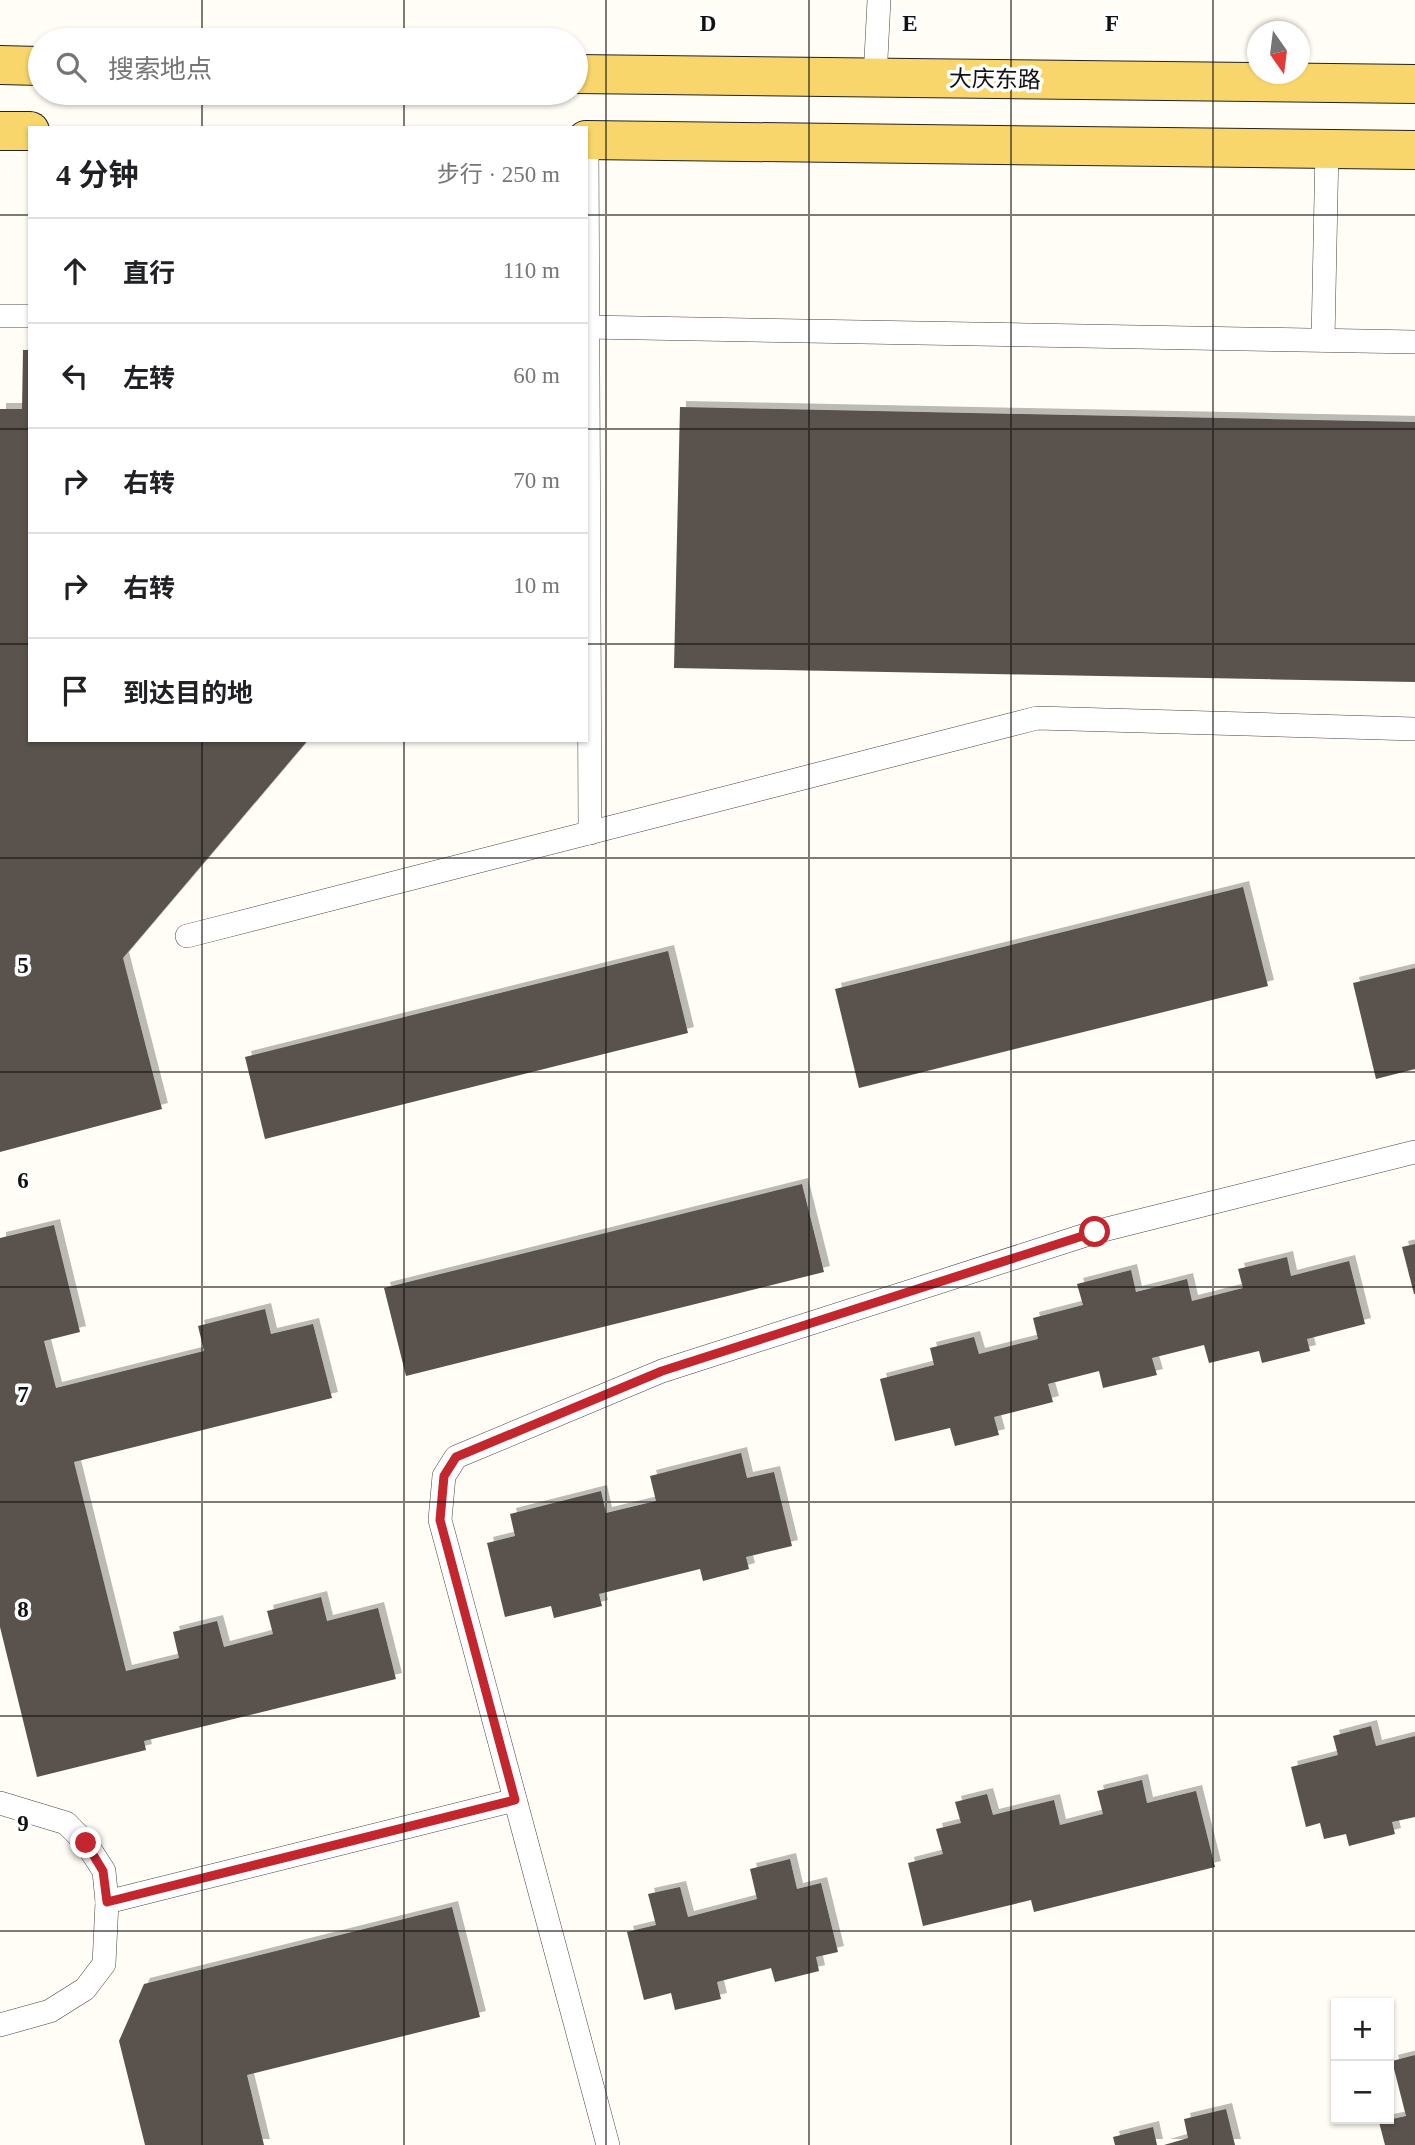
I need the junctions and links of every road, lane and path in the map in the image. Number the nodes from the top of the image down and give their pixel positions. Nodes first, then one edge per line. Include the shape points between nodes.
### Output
1 (879, 0) edge
2 (0, 65) edge
3 (28, 66) edge
4 (588, 74) edge
5 (875, 78) junction
6 (1415, 84) edge
7 (0, 131) edge
8 (28, 131) edge
9 (588, 140) edge
10 (1327, 149) junction
11 (1415, 150) edge
12 (0, 316) edge
13 (28, 316) edge
14 (588, 327) edge
15 (1324, 340) junction
16 (1415, 342) edge
17 (588, 496) edge
18 (1415, 729) edge
19 (590, 833) junction
20 (187, 936) dead end
21 (1415, 1152) edge
22 (515, 1800) junction
23 (0, 1803) edge
24 (107, 1902) junction
25 (0, 2025) edge
26 (608, 2145) edge

1 - 5 lane
2 - 3 main road
4 - 5 main road, 大庆东路
5 - 6 main road, 大庆东路
7 - 8 main road
9 - 10 main road
10 - 11 main road
10 - 15 lane
12 - 13 lane
14 - 15 lane
15 - 16 lane
17 - 19 lane
18 - 19 lane via 1037,718
19 - 20 lane
21 - 22 lane via 1095,1232 662,1371 456,1457 444,1476 440,1520
22 - 24 lane
22 - 26 lane
23 - 24 lane via 66,1823 86,1843 103,1871
24 - 25 lane via 104,1964 85,1989 50,2011

